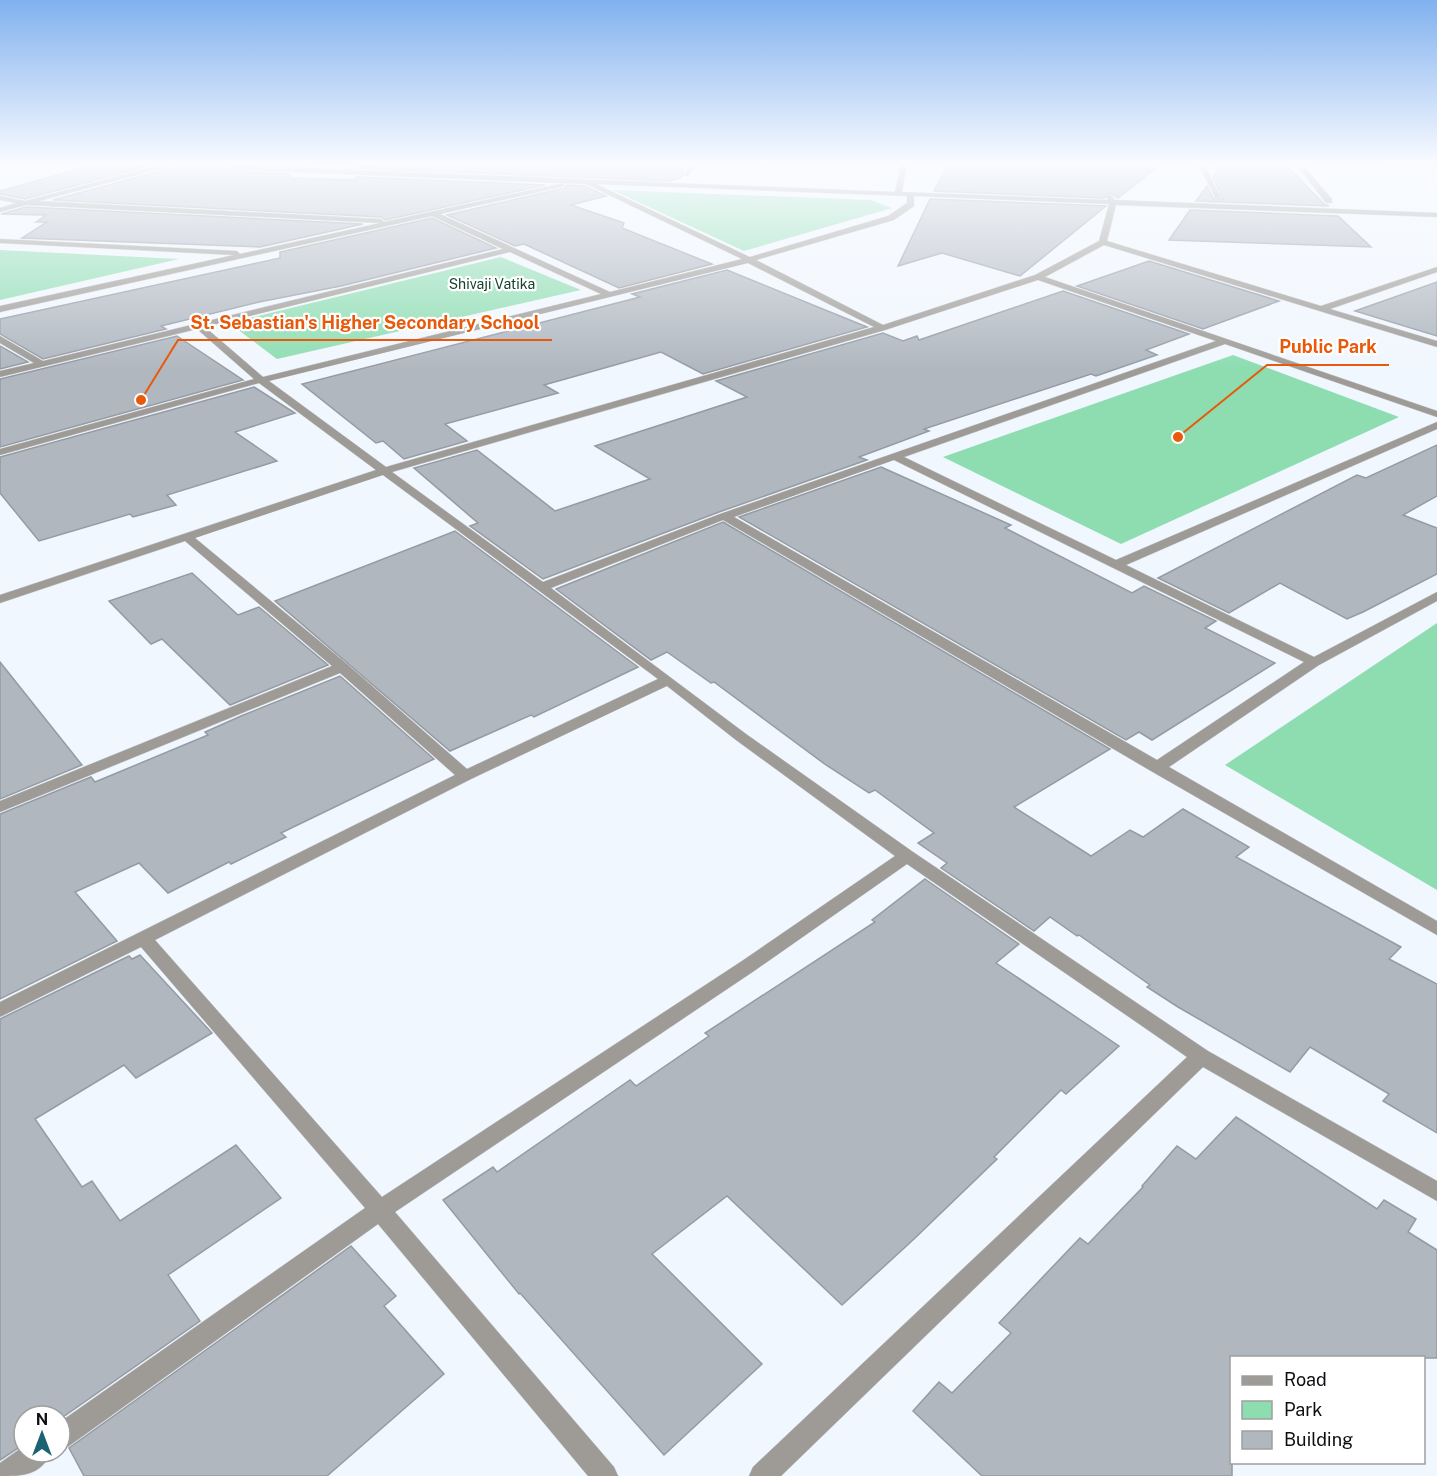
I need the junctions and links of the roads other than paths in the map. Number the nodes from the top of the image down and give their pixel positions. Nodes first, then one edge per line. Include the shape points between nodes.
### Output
1 (353, 233) edge
2 (472, 233) edge
3 (693, 233) edge
4 (841, 233) edge
5 (1106, 233) edge
6 (0, 241) edge
7 (1103, 243) junction
8 (508, 250) junction
9 (257, 254) junction
10 (749, 260) junction
11 (1437, 269) edge
12 (1038, 277) junction
13 (608, 294) junction
14 (0, 309) edge
15 (1321, 309) junction
16 (199, 326) junction
17 (882, 328) junction
18 (0, 339) edge
19 (1226, 341) junction
20 (1437, 344) edge
21 (42, 364) junction
22 (0, 374) edge
23 (261, 380) junction
24 (1437, 414) edge
25 (1437, 424) edge
26 (0, 452) edge
27 (896, 457) junction
28 (386, 470) junction
29 (724, 516) junction
30 (187, 537) junction
31 (1115, 565) junction
32 (542, 587) junction
33 (1437, 596) edge
34 (0, 599) edge
35 (1314, 662) junction
36 (342, 668) junction
37 (668, 680) junction
38 (1156, 768) junction
39 (465, 776) junction
40 (0, 807) edge
41 (907, 856) junction
42 (1437, 929) edge
43 (143, 938) junction
44 (0, 1010) edge
45 (1201, 1056) junction
46 (1437, 1192) edge
47 (380, 1210) junction
48 (72, 1428) edge
49 (21, 1464) edge
50 (4, 1476) edge
51 (605, 1476) edge
52 (762, 1476) edge

1 - 9 street
2 - 8 street
3 - 10 street
4 - 10 street
5 - 7 street
6 - 9 street
7 - 12 street
7 - 15 street
8 - 13 street
8 - 16 street
9 - 14 street
10 - 13 street
10 - 17 street
11 - 15 street
12 - 17 street
12 - 19 street
13 - 23 street
15 - 20 street
16 - 21 street
16 - 23 street
17 - 28 street
18 - 21 street
19 - 24 street
19 - 27 street
21 - 22 street
23 - 26 street
23 - 28 street
25 - 31 street
27 - 29 street
27 - 31 street
28 - 30 street
28 - 32 street
29 - 32 street
29 - 38 street
30 - 34 street
30 - 36 street
31 - 35 street
32 - 37 street
33 - 35 street
35 - 38 street
36 - 39 street
36 - 40 street
37 - 39 street
37 - 41 street
38 - 42 street
39 - 43 street
41 - 45 street
41 - 47 street
43 - 44 street
43 - 47 street
45 - 46 street
45 - 52 street
47 - 48 street
47 - 51 street
49 - 50 street

